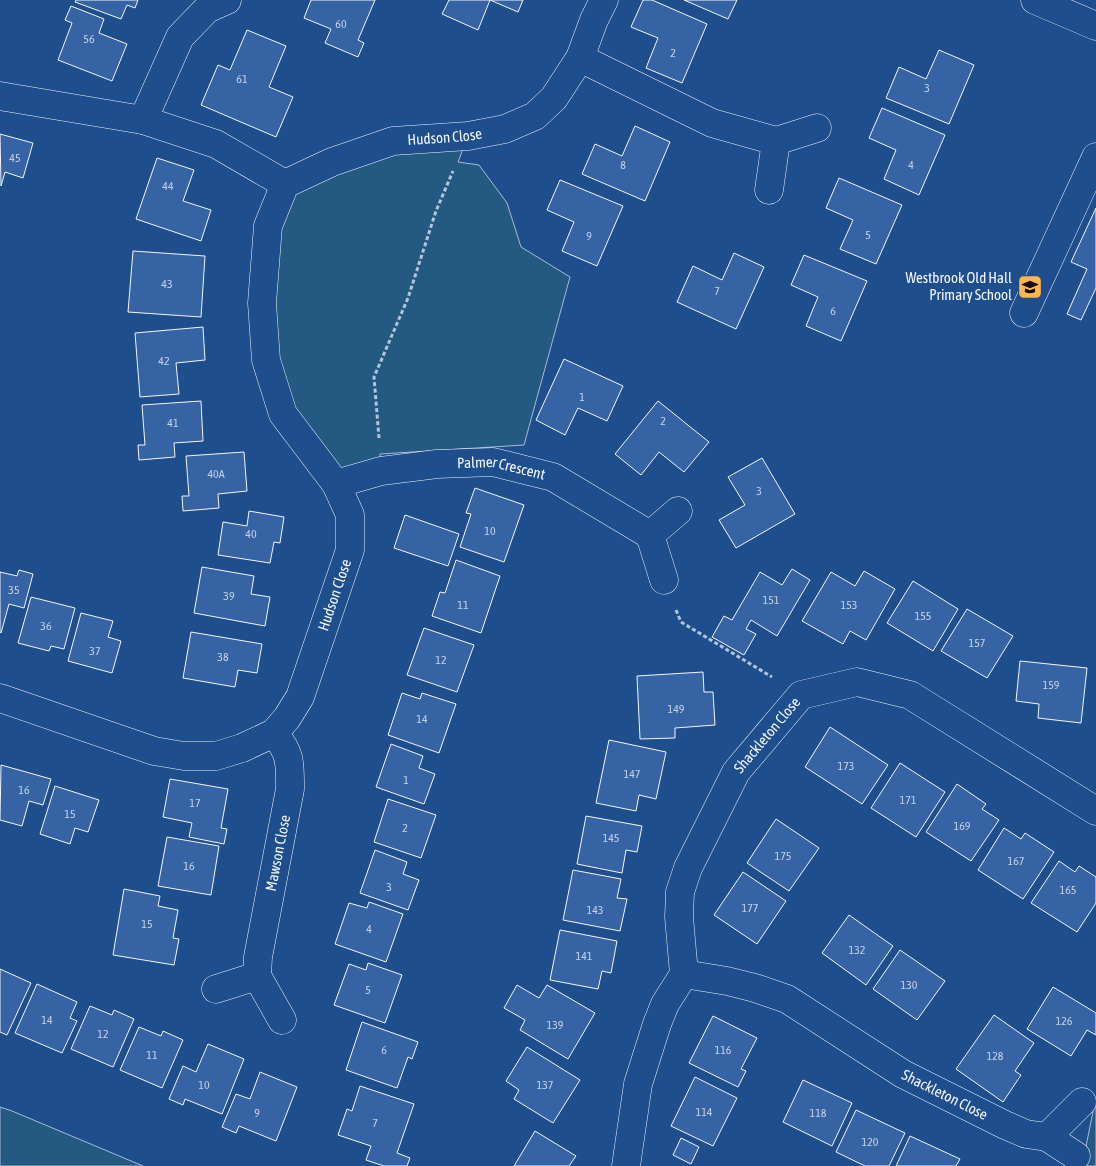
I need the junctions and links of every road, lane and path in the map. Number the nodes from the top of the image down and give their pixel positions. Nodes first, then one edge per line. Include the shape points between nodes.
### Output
1 (604, 0) edge
2 (1035, 0) edge
3 (212, 3) edge
4 (1096, 26) edge
5 (580, 58) junction
6 (0, 96) edge
7 (144, 120) junction
8 (817, 128) dead end
9 (468, 136) junction
10 (776, 141) junction
11 (1096, 157) edge
12 (285, 184) junction
13 (769, 190) dead end
14 (1024, 313) dead end
15 (381, 471) junction
16 (336, 484) junction
17 (678, 511) dead end
18 (650, 535) junction
19 (664, 580) joint
20 (802, 696) junction
21 (0, 698) edge
22 (274, 733) junction
23 (1096, 811) edge
24 (684, 974) junction
25 (257, 976) junction
26 (216, 989) dead end
27 (282, 1020) dead end
28 (1082, 1102) dead end
29 (1047, 1137) junction
30 (1076, 1156) dead end
31 (626, 1166) edge

1 - 5 street, Hudson Close
2 - 4 street
3 - 7 street via 180,37
5 - 9 street, Hudson Close via 554,98 535,116 505,129
5 - 10 street via 712,123
6 - 7 street
7 - 12 street via 216,144
8 - 10 street
9 - 12 street, Hudson Close via 393,141 332,162
9 - 15 path via 436,211 408,298 374,377
10 - 13 street
11 - 14 street
12 - 16 street, Hudson Close via 268,226 262,303 266,360 283,414
15 - 16 street, Palmer Crescent
15 - 18 street, Palmer Crescent via 493,462 553,477
16 - 22 street, Hudson Close via 350,514 350,550 300,697
17 - 18 street
18 - 19 street
19 - 20 path via 682,622
20 - 23 street, Shackleton Close via 857,682 910,695
20 - 24 street, Shackleton Close via 736,772 688,868 680,892 679,917
21 - 22 street, Hudson Close via 154,751 184,756 216,756
22 - 25 street, Mawson Close via 285,747 290,767 290,788
24 - 29 street, Shackleton Close via 727,981 787,999 903,1074 1004,1125 1026,1134
24 - 31 street via 657,1024 638,1084
25 - 26 street
25 - 27 street
28 - 29 street
29 - 30 street, Shackleton Close

